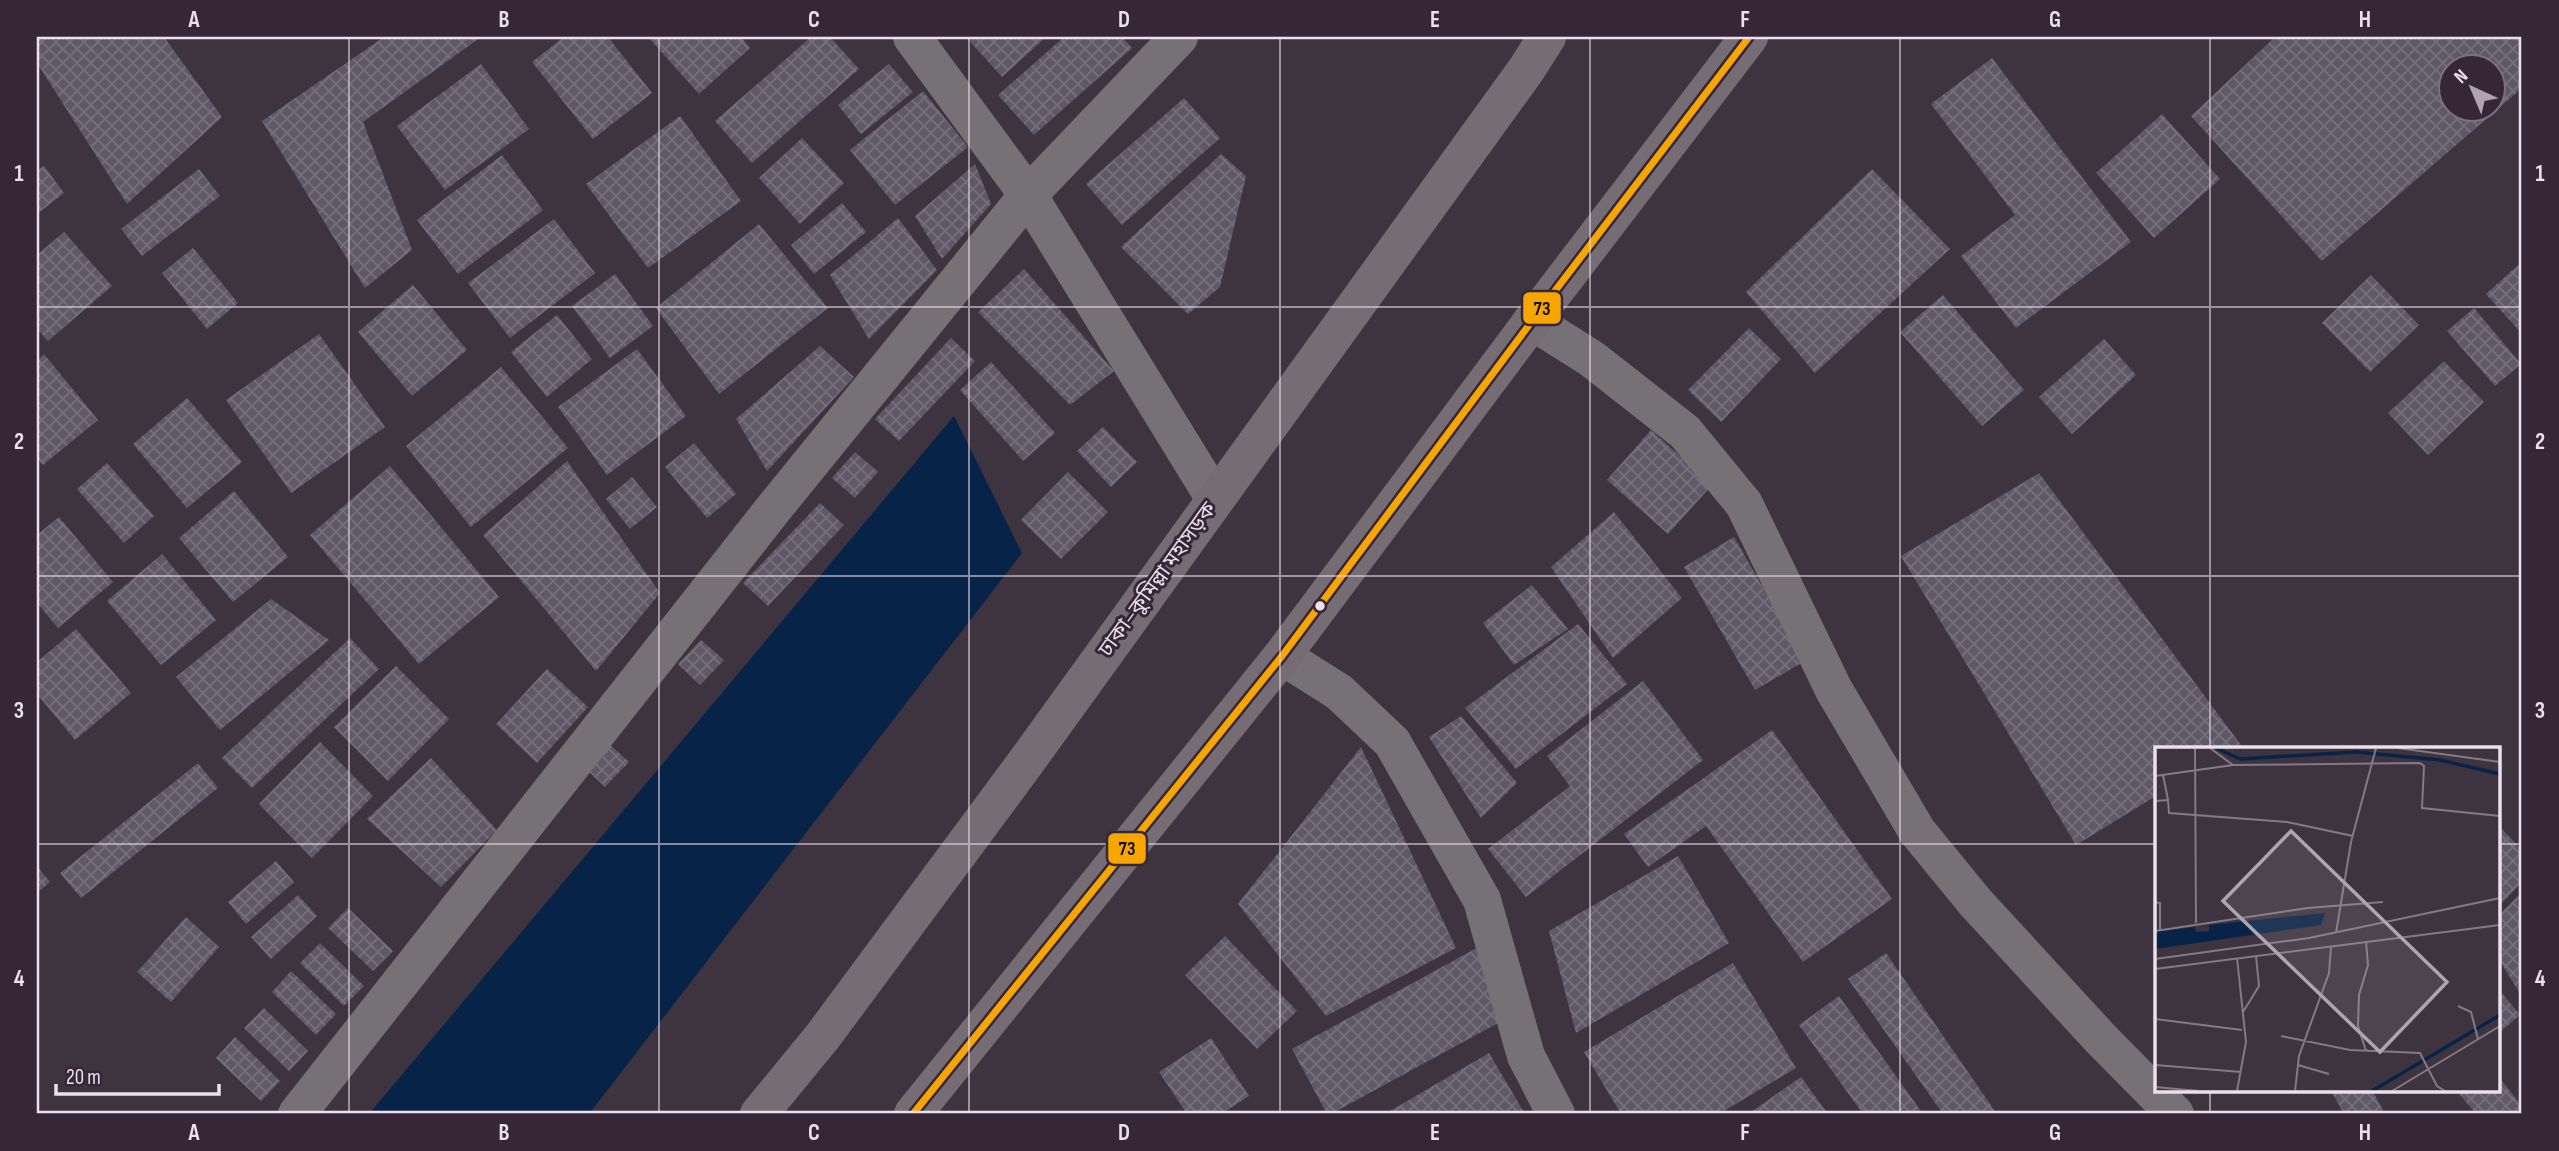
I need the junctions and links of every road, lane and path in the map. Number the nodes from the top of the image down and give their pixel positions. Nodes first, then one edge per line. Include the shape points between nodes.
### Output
1 (912, 37) edge
2 (1179, 37) edge
3 (1547, 37) edge
4 (1749, 37) edge
5 (1028, 195) junction
6 (1532, 321) junction
7 (1214, 499) junction
8 (1282, 656) junction
9 (298, 1114) edge
10 (759, 1114) edge
11 (913, 1114) edge
12 (1556, 1114) edge
13 (2175, 1114) edge

1 - 5 street
2 - 5 street
3 - 7 highway, ঢাকা–কুমিল্লা মহাসড়ক
4 - 6 highway
5 - 7 street
5 - 9 street via 774,508
6 - 8 highway
6 - 13 street via 1592,359 1685,432 1744,504 1834,690 1917,831 1975,902
7 - 10 highway, ঢাকা–কুমিল্লা মহাসড়ক via 1010,784
8 - 11 highway
8 - 12 street via 1339,692 1392,742 1482,900 1527,1055

